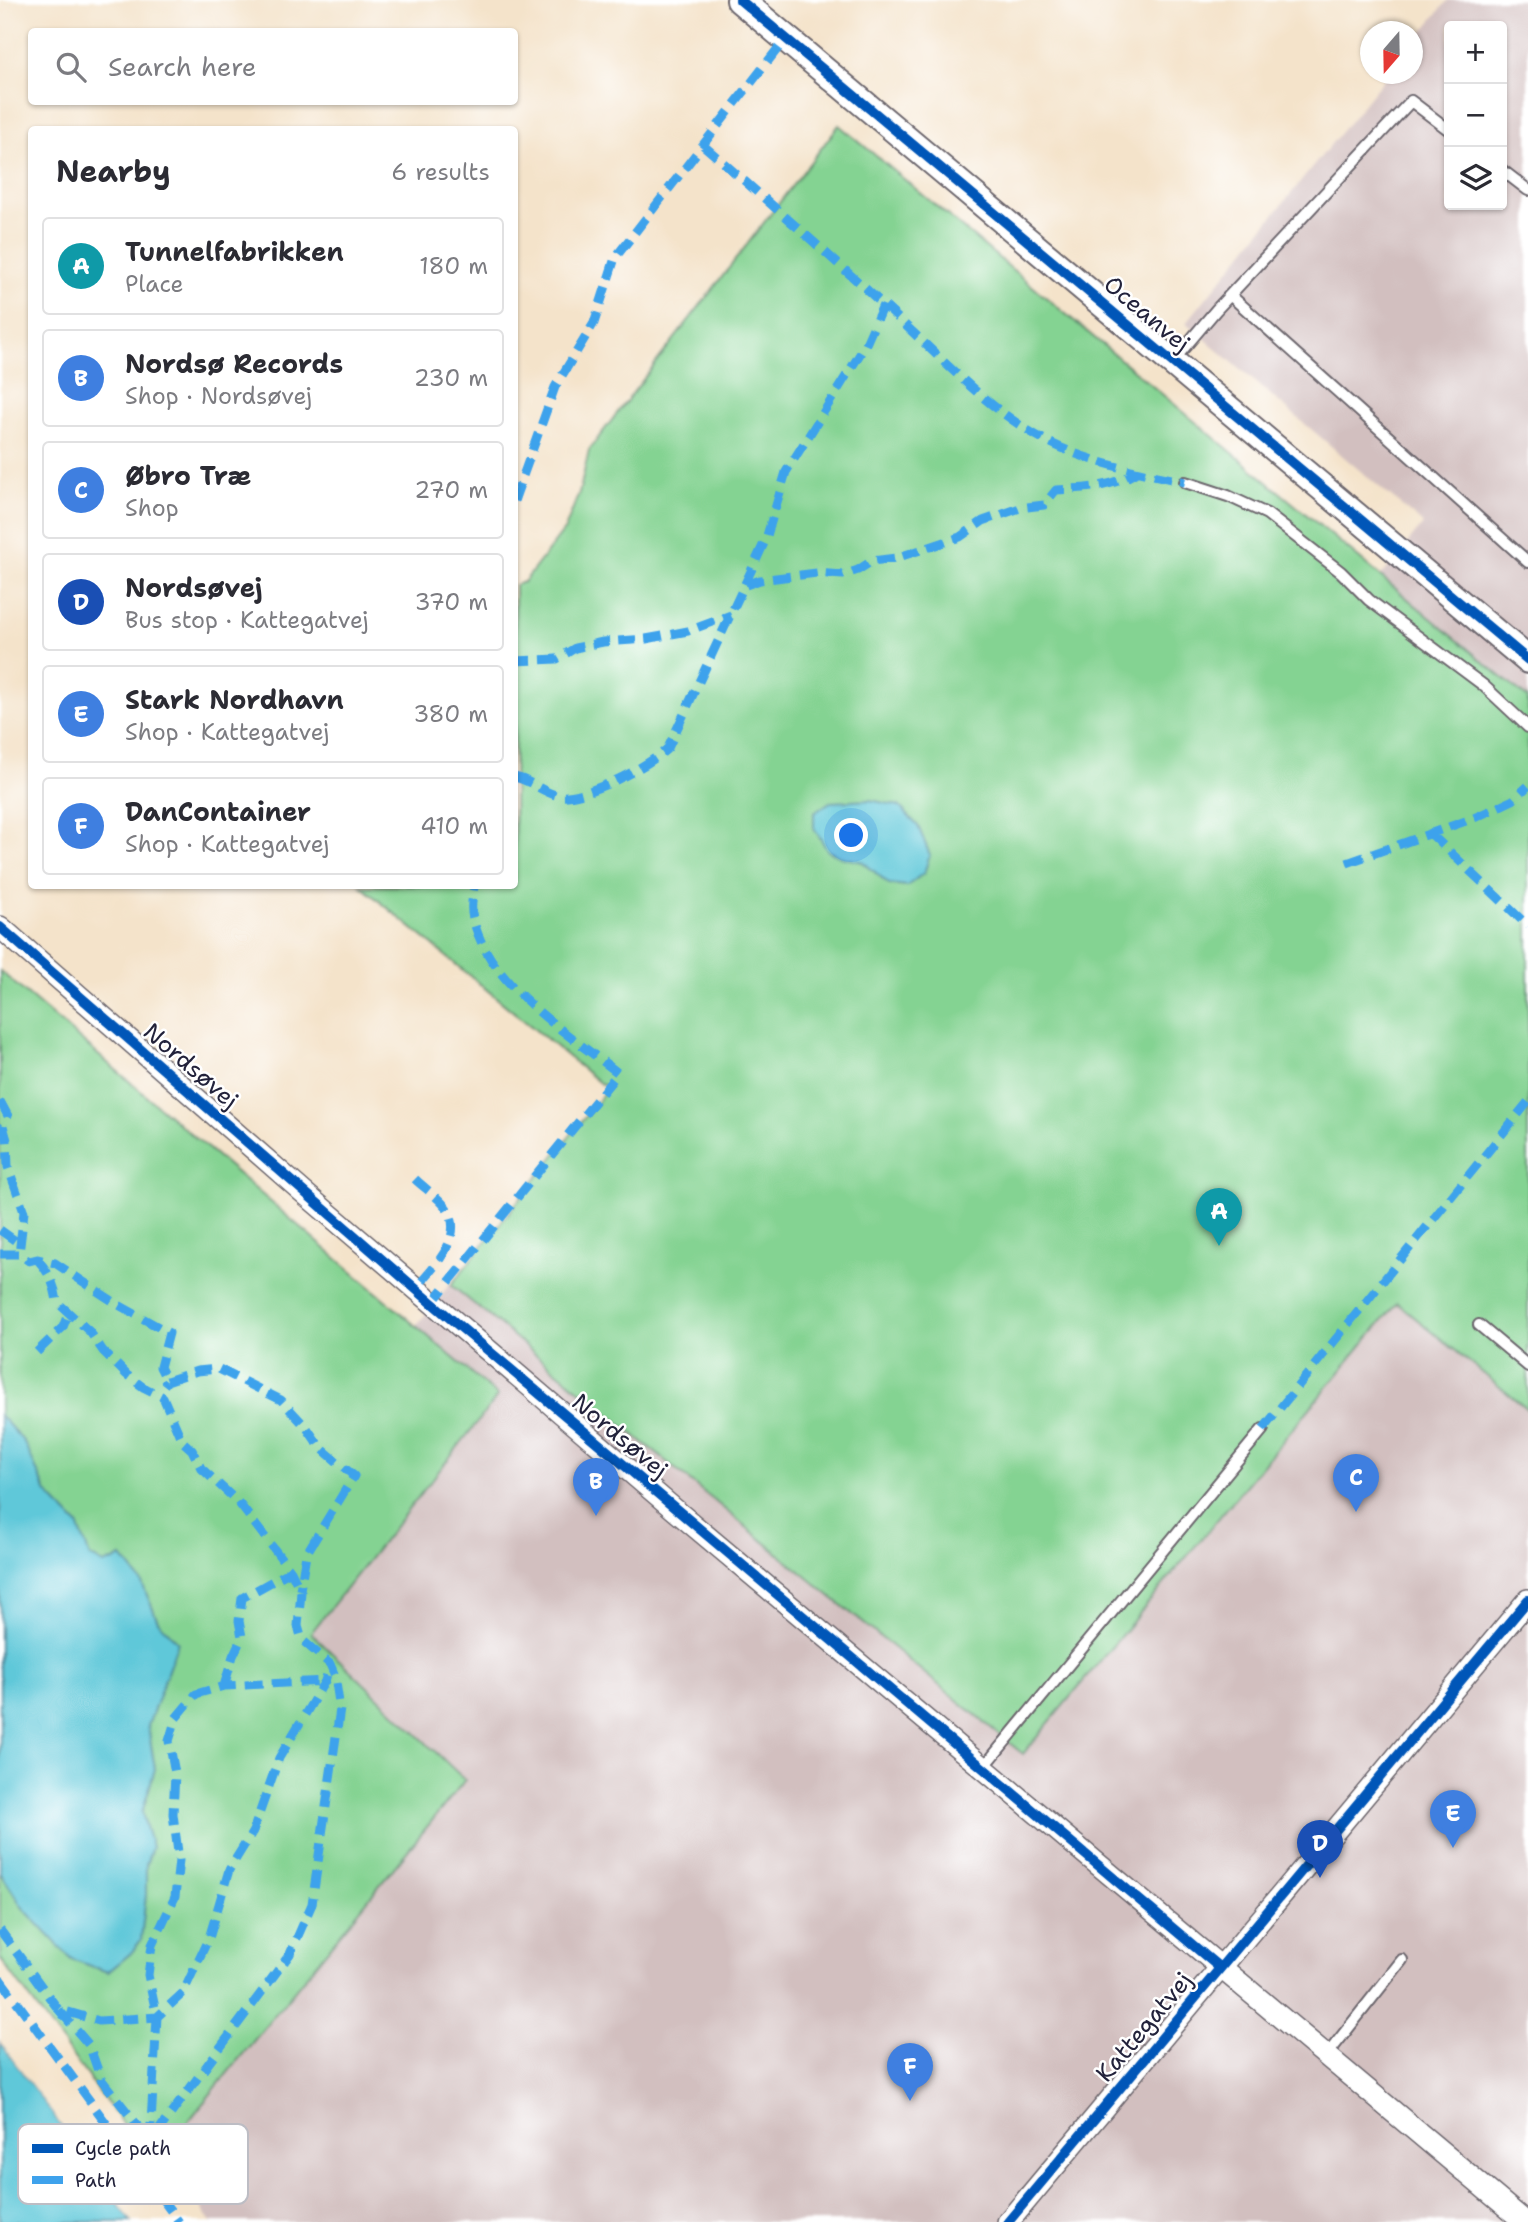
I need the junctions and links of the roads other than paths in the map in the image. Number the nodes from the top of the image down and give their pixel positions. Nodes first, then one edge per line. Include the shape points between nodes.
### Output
1 (740, 0) edge
2 (1444, 126) edge
3 (1507, 174) edge
4 (1528, 190) edge
5 (1230, 295) junction
6 (1172, 362) junction
7 (1185, 482) dead end
8 (1528, 562) edge
9 (1528, 660) edge
10 (1528, 727) edge
11 (0, 927) edge
12 (1479, 1325) dead end
13 (1528, 1366) edge
14 (1263, 1429) dead end
15 (1528, 1601) edge
16 (984, 1767) junction
17 (1402, 1960) dead end
18 (1220, 1968) junction
19 (1327, 2055) junction
20 (1008, 2222) edge
21 (1525, 2222) edge

1 - 6 street, Oceanvej
2 - 5 lane via 1411,101
3 - 4 lane
5 - 6 lane
5 - 8 lane
6 - 9 street, Oceanvej
7 - 10 lane via 1267,514 1369,600 1483,685
11 - 16 street, Nordsøvej via 432,1303
12 - 13 lane
14 - 16 lane
15 - 18 street, Kattegatvej
16 - 18 street, Nordsøvej
17 - 19 lane
18 - 19 street, Nordsøvej
18 - 20 street, Kattegatvej
19 - 21 street, Nordsøvej

